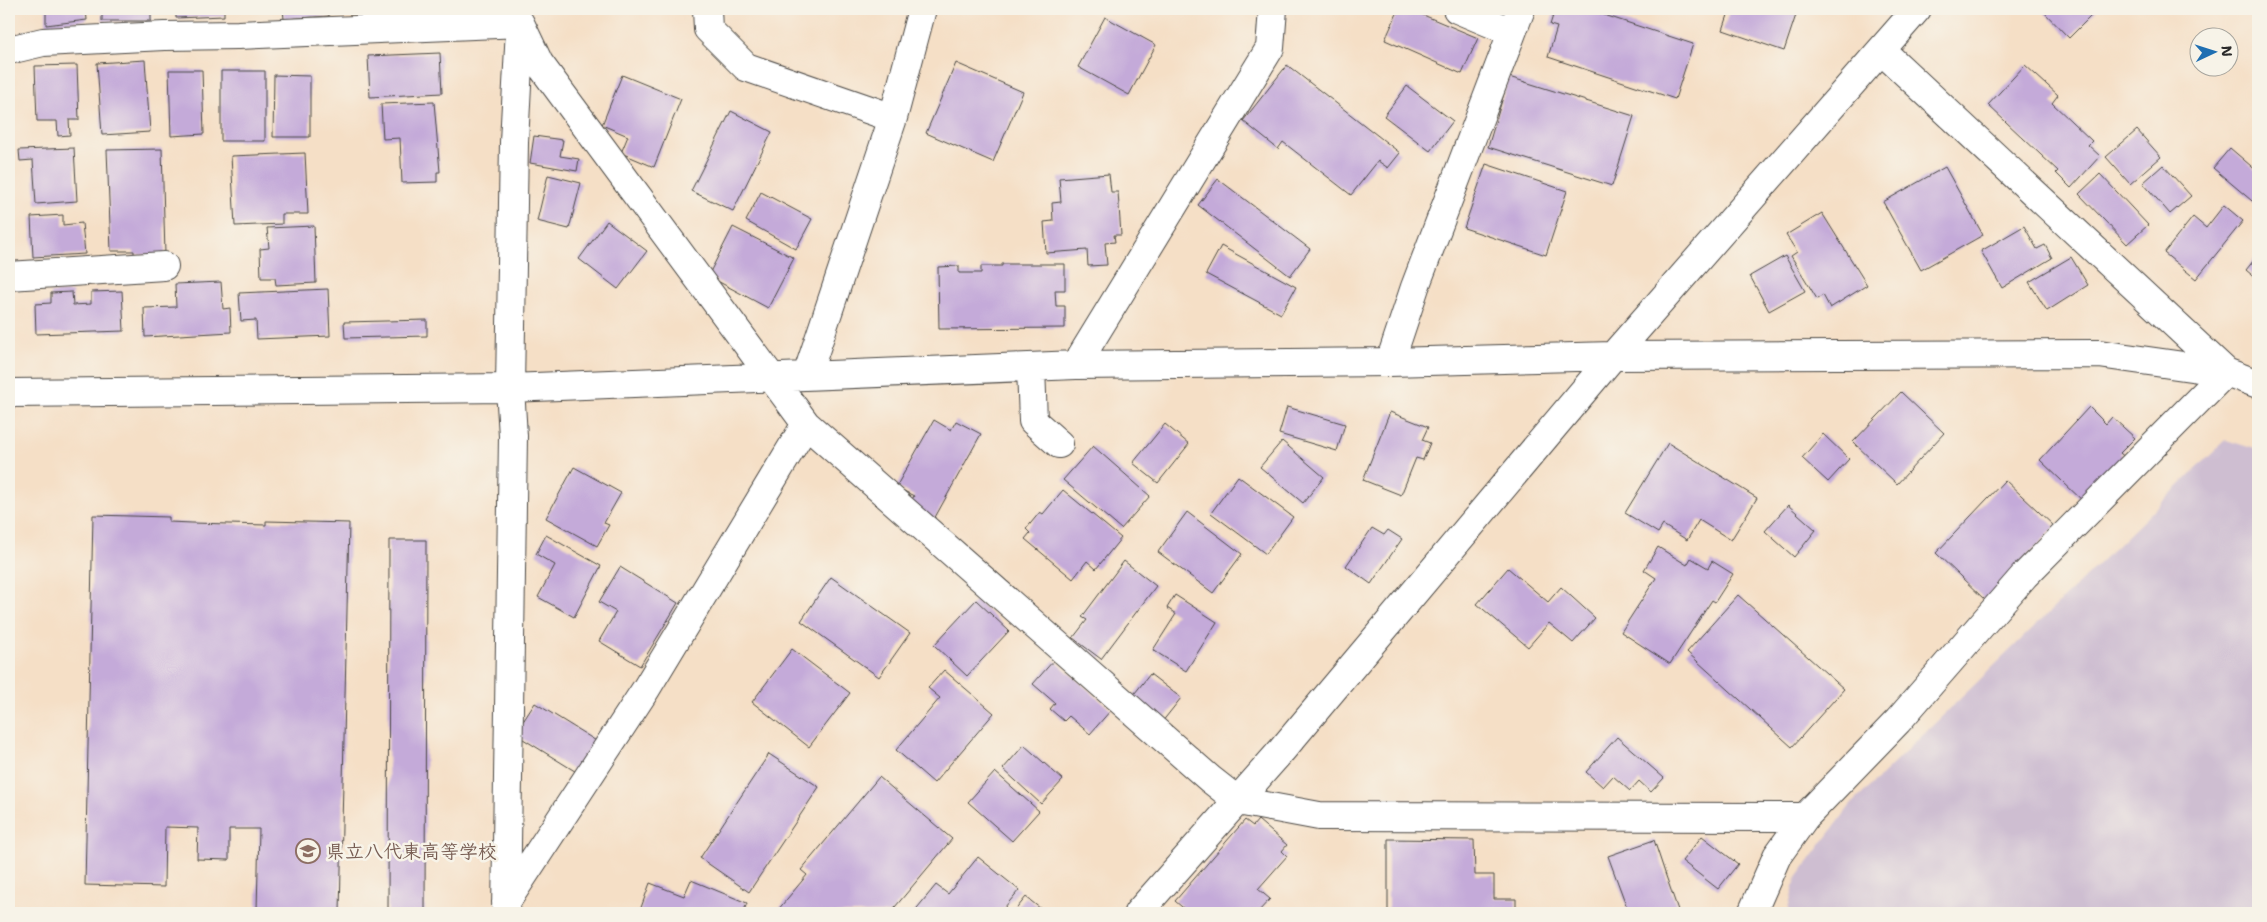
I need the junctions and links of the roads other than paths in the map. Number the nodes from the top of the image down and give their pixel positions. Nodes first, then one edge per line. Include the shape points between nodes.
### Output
1 (707, 9) edge
2 (922, 9) edge
3 (1274, 9) edge
4 (1456, 9) edge
5 (1917, 9) edge
6 (520, 16) edge
7 (1516, 21) edge
8 (9, 50) edge
9 (1881, 50) junction
10 (893, 118) junction
11 (164, 266) dead end
12 (9, 276) edge
13 (1613, 356) junction
14 (1390, 362) junction
15 (1076, 365) junction
16 (1032, 367) junction
17 (2226, 372) junction
18 (807, 375) junction
19 (771, 378) junction
20 (2258, 384) edge
21 (510, 388) junction
22 (9, 393) edge
23 (806, 424) junction
24 (1059, 444) dead end
25 (1238, 801) junction
26 (1805, 818) junction
27 (506, 908) edge
28 (1138, 913) edge
29 (1752, 913) edge

1 - 10 street via 708,29 746,67
2 - 10 street
3 - 15 street via 1270,48
4 - 7 street
5 - 9 street
6 - 8 street via 238,35 43,42
6 - 19 street via 538,63
6 - 21 street via 514,142
7 - 14 street via 1415,287
9 - 13 street
9 - 17 street
10 - 18 street
11 - 12 street
13 - 14 street
13 - 17 street via 2099,354
13 - 25 street
14 - 15 street
15 - 16 street
16 - 18 street
16 - 24 street via 1033,421
17 - 20 street
17 - 26 street via 2024,576 1898,721
18 - 19 street
19 - 21 street
19 - 23 street
21 - 22 street
21 - 27 street via 513,436
23 - 25 street
23 - 27 street via 646,689
25 - 26 street via 1320,816
25 - 28 street
26 - 29 street via 1777,856

